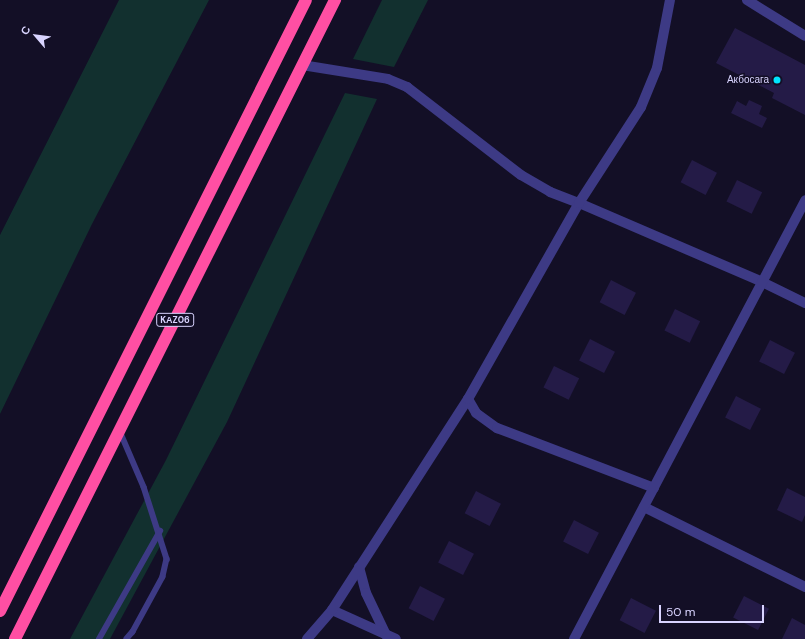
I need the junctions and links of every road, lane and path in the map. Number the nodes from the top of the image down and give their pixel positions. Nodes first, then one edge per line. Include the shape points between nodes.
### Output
1 (306, 0) edge
2 (335, 0) edge
3 (670, 0) edge
4 (747, 0) edge
5 (805, 36) edge
6 (302, 66) junction
7 (805, 200) edge
8 (579, 203) junction
9 (762, 282) junction
10 (805, 303) edge
11 (468, 399) junction
12 (120, 430) junction
13 (654, 488) junction
14 (644, 507) junction
15 (160, 531) junction
16 (359, 567) junction
17 (805, 587) edge
18 (332, 610) junction
19 (0, 611) edge
20 (318, 627) junction
21 (386, 635) junction
22 (15, 639) edge
23 (99, 639) edge
24 (127, 639) edge
25 (308, 639) edge
26 (311, 639) edge
27 (396, 639) edge
28 (574, 639) edge

1 - 19 highway, KАZ06
2 - 6 highway, KАZ06
3 - 8 street via 657,68 641,107
4 - 5 street
6 - 8 street via 388,79 407,87 521,175 550,192
6 - 12 highway, KАZ06
7 - 9 street
8 - 9 street
8 - 11 street
9 - 10 street
9 - 13 street
11 - 13 street via 476,413 498,428
11 - 16 street
12 - 15 lane
12 - 22 highway, KАZ06
13 - 14 street
14 - 17 street
14 - 28 street
15 - 23 lane
15 - 24 lane via 167,559 163,578
16 - 18 street
16 - 21 street via 366,593
18 - 20 street
18 - 21 street
20 - 25 street
20 - 26 street
21 - 27 street

